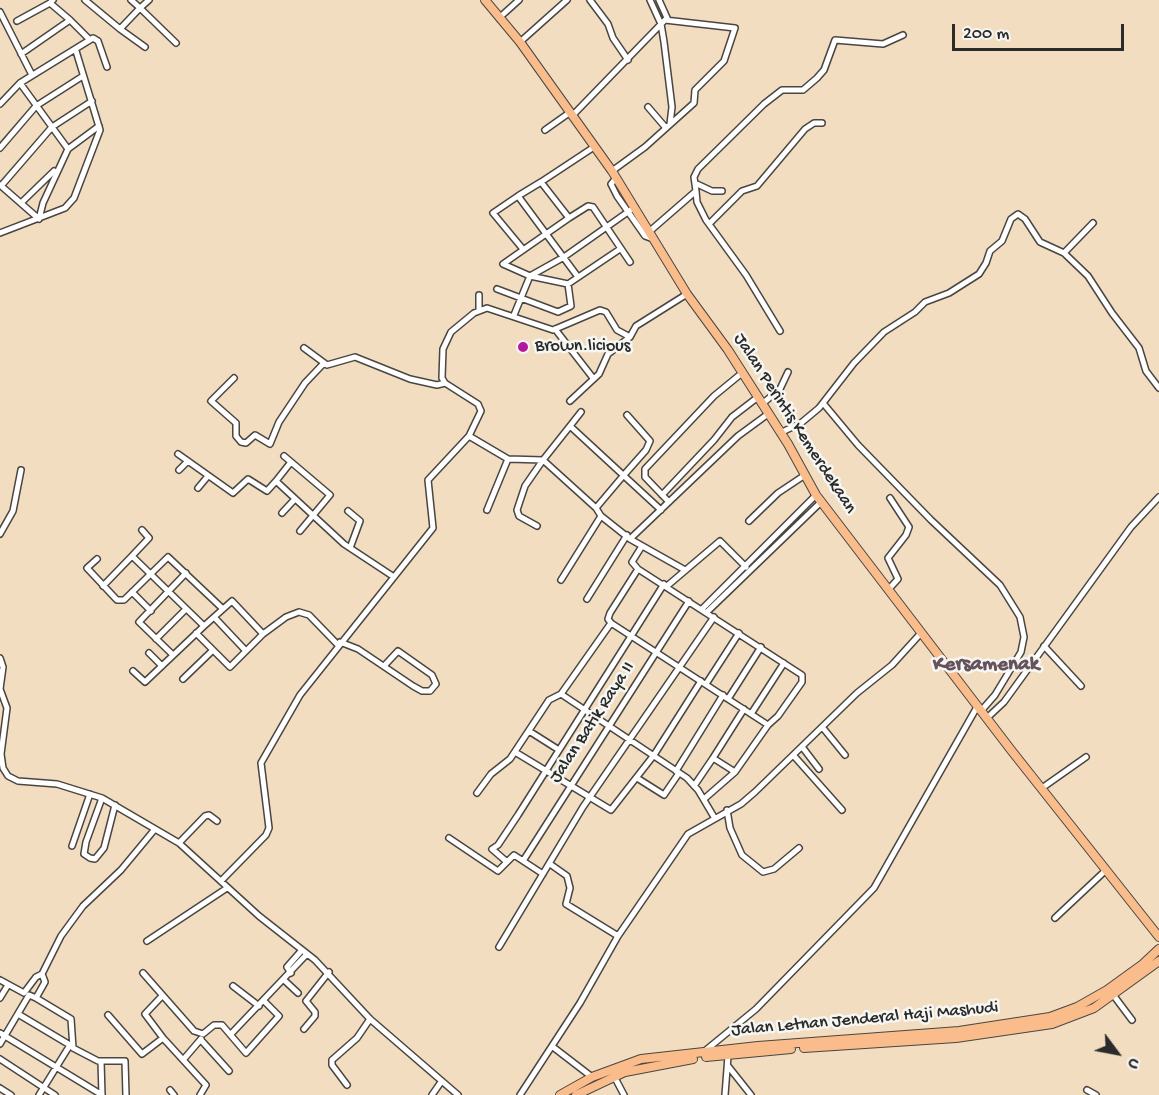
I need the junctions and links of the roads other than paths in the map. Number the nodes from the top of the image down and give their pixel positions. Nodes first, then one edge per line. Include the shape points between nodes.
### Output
1 (85, 0) edge
2 (130, 0) edge
3 (149, 0) edge
4 (485, 0) edge
5 (519, 0) edge
6 (567, 0) edge
7 (590, 0) edge
8 (650, 0) edge
9 (659, 0) edge
10 (51, 1) edge
11 (140, 8) junction
12 (0, 12) edge
13 (499, 18) junction
14 (70, 20) junction
15 (17, 21) dead end
16 (664, 21) junction
17 (120, 29) junction
18 (903, 35) dead end
19 (90, 40) junction
20 (520, 42) junction
21 (176, 43) dead end
22 (145, 47) dead end
23 (76, 51) junction
24 (21, 54) junction
25 (628, 60) junction
26 (107, 67) dead end
27 (32, 75) junction
28 (83, 76) junction
29 (20, 83) junction
30 (92, 101) junction
31 (0, 104) edge
32 (36, 106) junction
33 (648, 107) dead end
34 (571, 114) junction
35 (822, 123) dead end
36 (671, 124) junction
37 (99, 126) junction
38 (52, 127) junction
39 (546, 130) dead end
40 (594, 147) junction
41 (0, 148) edge
42 (68, 150) junction
43 (57, 168) junction
44 (614, 174) junction
45 (541, 182) junction
46 (696, 183) junction
47 (1, 186) edge
48 (696, 190) junction
49 (722, 191) dead end
50 (518, 196) junction
51 (21, 203) junction
52 (632, 209) junction
53 (39, 219) junction
54 (569, 219) junction
55 (1093, 223) dead end
56 (709, 224) junction
57 (606, 227) junction
58 (0, 233) edge
59 (548, 233) junction
60 (653, 235) junction
61 (522, 248) junction
62 (620, 249) junction
63 (1064, 253) junction
64 (564, 256) junction
65 (630, 262) dead end
66 (544, 269) junction
67 (530, 276) junction
68 (578, 277) junction
69 (549, 278) junction
70 (568, 284) junction
71 (497, 289) dead end
72 (687, 294) junction
73 (479, 295) dead end
74 (521, 299) junction
75 (479, 311) junction
76 (514, 315) junction
77 (555, 329) junction
78 (780, 331) dead end
79 (630, 337) junction
80 (304, 348) dead end
81 (324, 363) junction
82 (788, 372) dead end
83 (742, 373) junction
84 (234, 378) dead end
85 (593, 378) junction
86 (445, 383) junction
87 (1159, 388) edge
88 (570, 401) dead end
89 (760, 401) junction
90 (823, 404) junction
91 (581, 412) dead end
92 (768, 414) junction
93 (627, 415) dead end
94 (570, 426) junction
95 (780, 433) junction
96 (469, 436) junction
97 (178, 454) dead end
98 (284, 456) dead end
99 (508, 459) junction
100 (543, 460) junction
101 (188, 461) junction
102 (291, 462) junction
103 (21, 470) dead end
104 (179, 470) dead end
105 (805, 475) junction
106 (208, 476) junction
107 (623, 476) junction
108 (276, 481) junction
109 (198, 488) dead end
110 (662, 495) junction
111 (1159, 497) edge
112 (818, 498) junction
113 (890, 498) dead end
114 (295, 499) junction
115 (669, 502) junction
116 (596, 508) junction
117 (487, 510) dead end
118 (661, 510) junction
119 (348, 511) dead end
120 (282, 513) dead end
121 (313, 515) junction
122 (601, 516) junction
123 (749, 521) dead end
124 (537, 526) dead end
125 (142, 530) dead end
126 (300, 531) dead end
127 (0, 534) edge
128 (629, 537) junction
129 (771, 538) junction
130 (776, 544) junction
131 (642, 546) junction
132 (350, 548) junction
133 (132, 556) junction
134 (97, 559) dead end
135 (744, 565) junction
136 (638, 569) junction
137 (685, 570) junction
138 (749, 571) junction
139 (186, 573) junction
140 (150, 574) junction
141 (394, 577) junction
142 (561, 580) dead end
143 (666, 585) junction
144 (103, 586) junction
145 (723, 586) junction
146 (888, 590) junction
147 (728, 591) junction
148 (132, 592) junction
149 (169, 592) junction
150 (587, 599) dead end
151 (689, 601) junction
152 (186, 609) junction
153 (223, 609) junction
154 (705, 610) junction
155 (151, 611) junction
156 (214, 617) junction
157 (714, 617) junction
158 (610, 623) junction
159 (204, 626) junction
160 (196, 633) junction
161 (739, 633) junction
162 (921, 633) junction
163 (263, 634) junction
164 (633, 636) junction
165 (156, 639) junction
166 (339, 644) junction
167 (1023, 646) junction
168 (1044, 646) junction
169 (761, 648) junction
170 (213, 650) junction
171 (246, 651) junction
172 (149, 653) dead end
173 (657, 653) junction
174 (173, 655) junction
175 (1036, 655) junction
176 (0, 658) edge
177 (784, 663) junction
178 (162, 666) junction
179 (384, 666) junction
180 (679, 668) junction
181 (1010, 670) junction
182 (133, 672) dead end
183 (1021, 675) junction
184 (183, 679) dead end
185 (704, 682) junction
186 (1081, 686) dead end
187 (561, 694) junction
188 (725, 697) junction
189 (585, 709) junction
190 (744, 709) junction
191 (982, 712) junction
192 (751, 714) junction
193 (2, 720) edge
194 (608, 724) junction
195 (768, 725) junction
196 (823, 728) junction
197 (529, 731) junction
198 (630, 739) junction
199 (803, 748) junction
200 (559, 750) junction
201 (515, 752) junction
202 (654, 755) junction
203 (845, 755) dead end
204 (794, 756) junction
205 (1086, 757) dead end
206 (714, 758) junction
207 (819, 769) dead end
208 (546, 771) junction
209 (678, 772) junction
210 (735, 772) junction
211 (637, 778) junction
212 (571, 786) junction
213 (694, 786) junction
214 (1042, 788) junction
215 (477, 793) dead end
216 (90, 794) junction
217 (102, 798) junction
218 (590, 798) junction
219 (704, 799) junction
220 (115, 805) junction
221 (727, 810) junction
222 (842, 810) dead end
223 (714, 817) junction
224 (217, 821) dead end
225 (155, 829) junction
226 (449, 837) dead end
227 (178, 843) junction
228 (72, 846) dead end
229 (799, 848) dead end
230 (524, 861) junction
231 (507, 862) junction
232 (549, 864) junction
233 (1105, 871) junction
234 (543, 874) junction
235 (221, 880) junction
236 (227, 888) junction
237 (1055, 918) dead end
238 (618, 936) junction
239 (1159, 937) edge
240 (147, 941) dead end
241 (499, 947) dead end
242 (1159, 949) edge
243 (305, 952) junction
244 (1159, 961) edge
245 (329, 972) junction
246 (143, 973) dead end
247 (42, 974) junction
248 (0, 980) edge
249 (284, 980) junction
250 (8, 985) junction
251 (232, 986) dead end
252 (298, 993) dead end
253 (27, 994) junction
254 (162, 996) junction
255 (1114, 996) junction
256 (0, 998) edge
257 (36, 998) junction
258 (264, 1000) junction
259 (259, 1006) junction
260 (18, 1014) junction
261 (108, 1015) dead end
262 (370, 1019) junction
263 (1132, 1020) dead end
264 (304, 1029) dead end
265 (3, 1034) edge
266 (231, 1034) junction
267 (202, 1037) junction
268 (163, 1038) junction
269 (897, 1039) junction
270 (0, 1044) edge
271 (70, 1045) junction
272 (553, 1047) junction
273 (703, 1052) junction
274 (728, 1056) junction
275 (0, 1059) edge
276 (183, 1060) junction
277 (101, 1061) junction
278 (728, 1066) junction
279 (57, 1067) junction
280 (229, 1071) dead end
281 (614, 1076) junction
282 (592, 1077) junction
283 (441, 1082) junction
284 (347, 1085) dead end
285 (0, 1088) edge
286 (44, 1088) junction
287 (1087, 1090) dead end
288 (10, 1095) edge
289 (39, 1095) edge
290 (55, 1095) edge
291 (126, 1095) edge
292 (200, 1095) edge
293 (432, 1095) edge
294 (458, 1095) edge
295 (520, 1095) edge
296 (560, 1095) edge
297 (576, 1095) edge
298 (624, 1095) edge
299 (725, 1095) edge
300 (751, 1095) edge
301 (1096, 1095) edge

1 - 17 street
2 - 11 street
3 - 11 street
4 - 13 main road, Jalan Perintis Kemerdekaan
5 - 13 street
6 - 20 street
7 - 25 street
8 - 16 street
9 - 16 street
10 - 14 street
10 - 15 street
11 - 17 street
11 - 21 street
12 - 24 street
13 - 20 main road, Jalan Perintis Kemerdekaan
14 - 19 street
14 - 24 street
16 - 25 street
16 - 36 street
16 - 36 street via 736,30 724,61 695,90 694,103
17 - 22 street
18 - 46 street via 883,44 835,40 817,78 803,90 782,90 764,104 698,169 694,175
19 - 23 street
19 - 26 street via 98,41
20 - 34 main road, Jalan Perintis Kemerdekaan
23 - 27 street
23 - 28 street
24 - 27 street
25 - 34 street
27 - 29 street
28 - 30 street
28 - 32 street
29 - 31 street
29 - 32 street
30 - 37 street
30 - 38 street
32 - 38 street
32 - 41 street
33 - 36 street
34 - 39 street
34 - 40 main road, Jalan Perintis Kemerdekaan
35 - 56 street via 805,129 758,185 742,191
36 - 44 street
37 - 42 street
37 - 53 street via 72,201
38 - 42 street
38 - 47 street
40 - 44 main road, Jalan Perintis Kemerdekaan
40 - 45 street
42 - 43 street
43 - 51 street
43 - 53 street
44 - 52 main road, Jalan Perintis Kemerdekaan
45 - 50 street
45 - 54 street
46 - 48 street
46 - 49 street
47 - 51 street
48 - 56 street via 697,202
48 - 60 street
50 - 59 street
50 - 61 street via 493,213
51 - 53 street
52 - 57 street
52 - 60 main road, Jalan Perintis Kemerdekaan
53 - 58 street
54 - 57 street via 591,206
54 - 59 street
55 - 63 street
56 - 78 street
57 - 62 street
57 - 64 street
59 - 61 street
59 - 64 street
60 - 72 main road, Jalan Perintis Kemerdekaan
61 - 67 street via 503,264
62 - 65 street
62 - 68 street
63 - 87 street via 1088,276 1139,348 1146,371
63 - 90 street via 1042,244 1022,215 1014,215 979,274 949,293 925,302 872,342
64 - 66 street
64 - 68 street
66 - 67 street
66 - 69 street
67 - 69 street
67 - 74 street
68 - 70 street
69 - 70 street
70 - 74 street via 572,303 561,312
71 - 74 street
72 - 79 street via 636,326
72 - 83 main road, Jalan Perintis Kemerdekaan
73 - 75 street
74 - 76 street
75 - 76 street via 487,308
75 - 86 street via 446,340 441,361
76 - 77 street
77 - 79 street via 600,310 606,312 617,330
77 - 85 street
79 - 85 street via 608,354
80 - 81 street
81 - 84 street via 279,422 270,444 255,435 246,443 241,442 236,436 236,423 211,401
81 - 86 street via 355,357 410,380
82 - 89 street via 780,389
83 - 89 main road, Jalan Perintis Kemerdekaan
83 - 110 street via 714,396 645,469 645,477
85 - 88 street
86 - 96 street via 480,408
89 - 92 main road, Jalan Perintis Kemerdekaan
89 - 110 street via 732,417
90 - 95 street via 801,423
90 - 167 street via 931,520 1000,585 1020,617
91 - 94 street
92 - 95 main road, Jalan Perintis Kemerdekaan
92 - 115 street via 738,436
93 - 107 street via 650,441
94 - 100 street
94 - 107 street
95 - 105 main road, Jalan Perintis Kemerdekaan
96 - 99 street
96 - 141 street via 429,478 433,528
97 - 101 street
98 - 102 street
99 - 100 street
99 - 117 street
100 - 116 street
100 - 124 street via 523,490 517,510 519,516
101 - 104 street
101 - 106 street
102 - 108 street
102 - 121 street via 330,495
103 - 127 street via 12,511
105 - 112 main road, Jalan Perintis Kemerdekaan
105 - 123 street via 778,493
106 - 108 street via 233,493 248,479 267,491
106 - 109 street
107 - 116 street
107 - 118 street
108 - 114 street
110 - 115 street
111 - 168 street via 1131,527
112 - 129 street
112 - 130 street
112 - 146 main road, Jalan Perintis Kemerdekaan
113 - 146 street via 909,527 888,558 898,579
114 - 120 street
114 - 121 street
115 - 118 street
116 - 122 street
118 - 128 street
119 - 132 street via 360,521
121 - 126 street
121 - 132 street
122 - 128 street
122 - 142 street
125 - 133 street via 150,537
128 - 131 street
128 - 150 street
129 - 130 street
129 - 135 street
130 - 138 street
131 - 136 street via 632,562
131 - 137 street
132 - 141 street
133 - 140 street
133 - 144 street
134 - 144 street via 87,568
135 - 137 street via 720,541
135 - 138 street
135 - 145 street
136 - 143 street
136 - 158 street via 610,613
137 - 143 street
138 - 147 street
139 - 140 street via 168,556
139 - 149 street
139 - 153 street
140 - 148 street
140 - 149 street
141 - 166 street
143 - 151 street
143 - 164 street
144 - 148 street via 117,600 124,600
145 - 147 street
145 - 154 street
146 - 162 main road, Jalan Perintis Kemerdekaan
147 - 154 street
148 - 155 street
149 - 152 street
149 - 155 street
151 - 154 street
151 - 173 street, Jalan Batik Raya II
152 - 159 street
152 - 165 street
153 - 156 street
153 - 163 street via 232,601
154 - 157 street
155 - 165 street via 139,622
156 - 159 street
156 - 171 street
157 - 161 street
157 - 180 street
158 - 164 street
158 - 187 street
159 - 160 street
160 - 170 street
160 - 174 street
161 - 169 street
161 - 185 street
162 - 191 main road, Jalan Perintis Kemerdekaan
162 - 196 street
163 - 166 street via 299,612 309,615
163 - 171 street
164 - 173 street
164 - 189 street
165 - 174 street
166 - 179 street via 358,649
166 - 235 street via 300,695 261,763 269,828 266,835
167 - 175 street
167 - 181 street
168 - 175 street
168 - 186 street
169 - 177 street
169 - 188 street
170 - 171 street via 230,667
170 - 184 street
172 - 178 street
173 - 180 street
173 - 194 street, Jalan Batik Raya II
174 - 178 street
175 - 183 street
176 - 193 street via 0,689 7,708
177 - 192 street
177 - 195 street via 803,679
178 - 182 street via 145,682
179 - 179 street via 422,691 430,691 436,684 435,678 401,652 394,652
180 - 185 street
180 - 198 street
181 - 183 street
181 - 191 street
183 - 191 street via 1004,702
185 - 188 street
185 - 202 street
187 - 189 street
187 - 197 street via 549,700
188 - 190 street
188 - 209 street
189 - 194 street
189 - 200 street
190 - 192 street
190 - 206 street
191 - 214 main road, Jalan Perintis Kemerdekaan
191 - 273 street via 874,888 756,1009
192 - 195 street
193 - 216 street via 1,754 3,768 10,778 57,784
194 - 198 street
194 - 212 street, Jalan Batik Raya II
195 - 210 street
196 - 199 street
196 - 203 street
197 - 200 street
197 - 201 street
198 - 202 street
198 - 218 street
199 - 204 street
199 - 207 street
200 - 208 street
201 - 208 street
201 - 215 street
202 - 209 street
202 - 211 street
204 - 221 street via 741,804
204 - 222 street
205 - 214 street
206 - 210 street
206 - 213 street
208 - 212 street
208 - 231 street via 492,849
209 - 211 street via 664,795
209 - 213 street
210 - 219 street
211 - 218 street via 611,810
212 - 218 street
212 - 230 street, Jalan Batik Raya II
213 - 219 street
214 - 233 main road, Jalan Perintis Kemerdekaan
216 - 217 street
216 - 228 street
217 - 220 street
217 - 220 street via 86,842 84,854 90,858 96,859 104,848
218 - 232 street
219 - 223 street
220 - 225 street
221 - 223 street
221 - 229 street via 742,855 763,872 774,869
223 - 238 street via 688,834 675,849
224 - 227 street via 209,814 205,816
225 - 227 street
225 - 247 street via 121,870 83,906
226 - 231 street via 496,870
227 - 235 street
230 - 231 street via 513,855
230 - 234 street
232 - 234 street
232 - 238 street via 567,876 570,888 566,904
233 - 237 street
233 - 239 main road, Jalan Perintis Kemerdekaan
234 - 241 street
235 - 236 street
236 - 240 street
236 - 243 street
238 - 272 street
242 - 269 main road, Jalan Letnan Jenderal Haji Mashudi via 1107,990 1050,1017
243 - 245 street
243 - 249 street
244 - 255 main road, Jalan Letnan Jenderal Haji Mashudi
245 - 262 street
245 - 264 street via 306,1001 315,1014
246 - 254 street
247 - 253 street
247 - 257 street via 45,982
248 - 250 street
249 - 252 street
249 - 258 street
250 - 253 street
250 - 256 street
251 - 259 street
253 - 257 street
253 - 260 street
254 - 267 street
254 - 268 street via 145,1014
255 - 263 street
255 - 269 main road, Jalan Letnan Jenderal Haji Mashudi via 1052,1024 956,1038
257 - 271 street via 71,1019
258 - 259 street
258 - 266 street via 279,1016 249,1052 244,1052
259 - 266 street
260 - 265 street
260 - 271 street
261 - 268 street via 142,1054
262 - 283 street
262 - 284 street via 357,1038 332,1060
265 - 270 street
265 - 279 street
266 - 267 street via 219,1024
267 - 276 street
267 - 280 street
268 - 276 street
269 - 273 main road, Jalan Letnan Jenderal Haji Mashudi
269 - 274 main road, Jalan Letnan Jenderal Haji Mashudi
271 - 277 street
271 - 279 street
272 - 282 street
272 - 295 street
273 - 282 main road, Jalan Letnan Jenderal Haji Mashudi via 641,1059
274 - 278 street
274 - 281 main road, Jalan Letnan Jenderal Haji Mashudi via 660,1063
275 - 286 street
276 - 292 street via 206,1084
277 - 279 street via 102,1095
277 - 291 street via 125,1061
278 - 299 street
278 - 300 street
279 - 286 street
281 - 297 main road, Jalan Letnan Jenderal Haji Mashudi
281 - 298 street
282 - 296 main road, Jalan Letnan Jenderal Haji Mashudi
283 - 293 street
283 - 294 street
285 - 288 street
286 - 289 street
286 - 290 street
287 - 301 street

